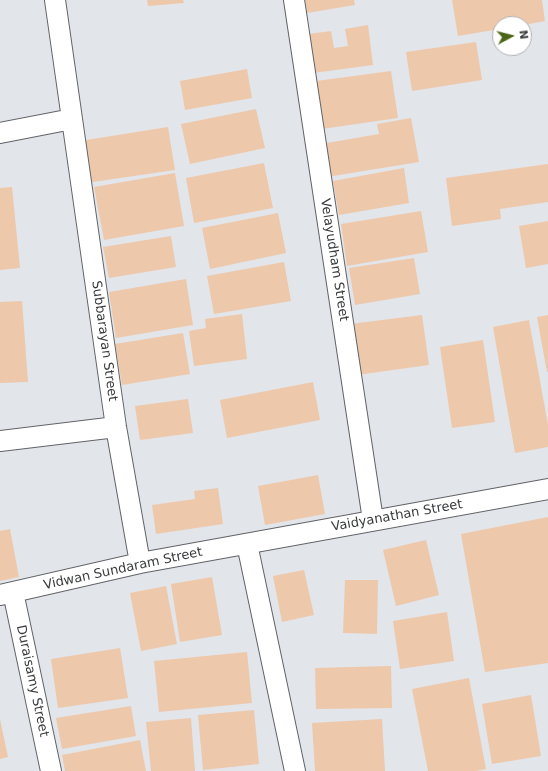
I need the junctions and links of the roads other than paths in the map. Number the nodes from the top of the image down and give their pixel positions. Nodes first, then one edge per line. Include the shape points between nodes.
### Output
1 (55, 0) edge
2 (294, 0) edge
3 (72, 119) junction
4 (0, 133) edge
5 (116, 427) junction
6 (0, 441) edge
7 (548, 489) edge
8 (373, 520) junction
9 (247, 544) junction
10 (140, 563) junction
11 (7, 594) edge
12 (51, 771) edge
13 (294, 771) edge

1 - 3 street, Subbarayan Street
2 - 8 street, Velayudham Street
3 - 4 street
3 - 5 street, Subbarayan Street
5 - 6 street
5 - 10 street, Subbarayan Street
7 - 8 street, Vaidyanathan Street
8 - 9 street, Vaidyanathan Street
9 - 10 street, Vidwan Sundaram Street
9 - 13 street
10 - 11 street, Vidwan Sundaram Street
11 - 12 street, Duraisamy Street

